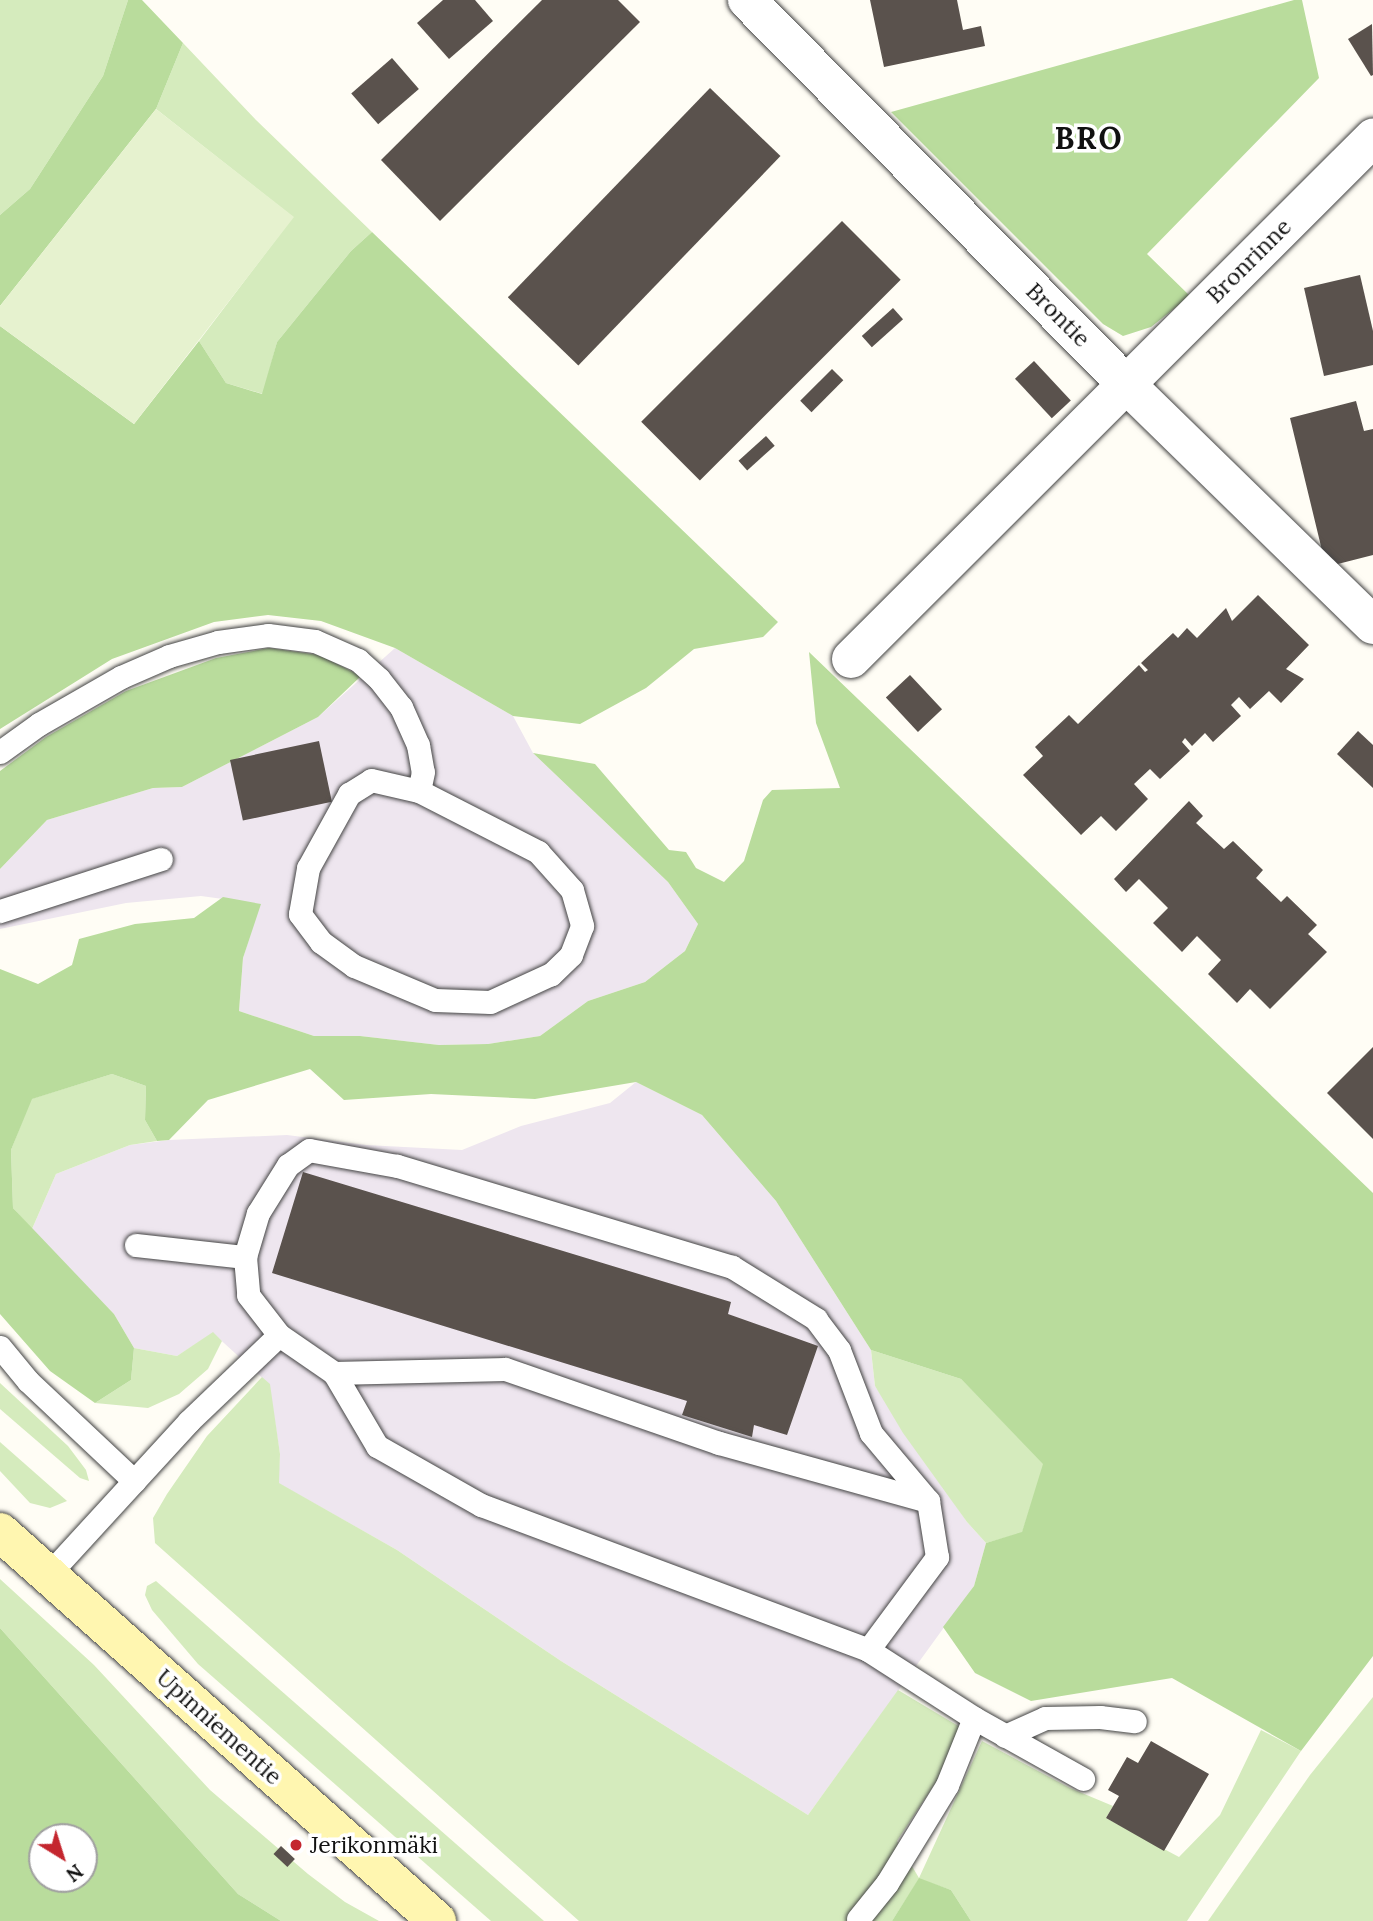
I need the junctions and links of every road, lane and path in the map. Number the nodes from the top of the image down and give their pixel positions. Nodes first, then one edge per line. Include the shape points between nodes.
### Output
1 (747, 0) edge
2 (1373, 138) edge
3 (1126, 384) junction
4 (1373, 625) edge
5 (851, 659) dead end
6 (0, 751) edge
7 (419, 791) junction
8 (161, 859) dead end
9 (0, 911) edge
10 (136, 1245) dead end
11 (246, 1257) junction
12 (279, 1335) junction
13 (0, 1347) edge
14 (334, 1373) junction
15 (134, 1481) junction
16 (928, 1501) junction
17 (0, 1532) edge
18 (47, 1576) junction
19 (868, 1650) junction
20 (974, 1718) junction
21 (1135, 1721) dead end
22 (1005, 1736) junction
23 (1083, 1779) dead end
24 (858, 1919) edge
25 (437, 1921) edge

1 - 3 street, Brontie
2 - 3 street, Bronrinne
3 - 4 street, Brontie
3 - 5 street, Bronrinne
6 - 7 lane via 121,677 169,656 218,642 268,635 315,641 358,660 379,679 401,707 418,745 423,772
7 - 7 lane via 538,852 572,890 582,926 571,955 551,974 490,1002 435,1000 354,966 321,942 300,914 309,868 349,794 371,780
8 - 9 lane
10 - 11 lane
11 - 12 lane via 248,1295
11 - 16 lane via 258,1213 288,1165 309,1150 397,1166 732,1266 816,1319 839,1350 871,1433
12 - 14 lane
12 - 15 lane via 188,1421
13 - 15 lane via 28,1381
14 - 16 lane via 505,1369 719,1443
14 - 19 lane via 377,1446 481,1505
15 - 18 lane
16 - 19 lane via 937,1557
17 - 18 main road, Upinniementie
18 - 25 main road, Upinniementie
19 - 20 lane
20 - 22 lane
20 - 24 lane via 947,1785 887,1884
21 - 22 lane via 1045,1718
22 - 23 lane

